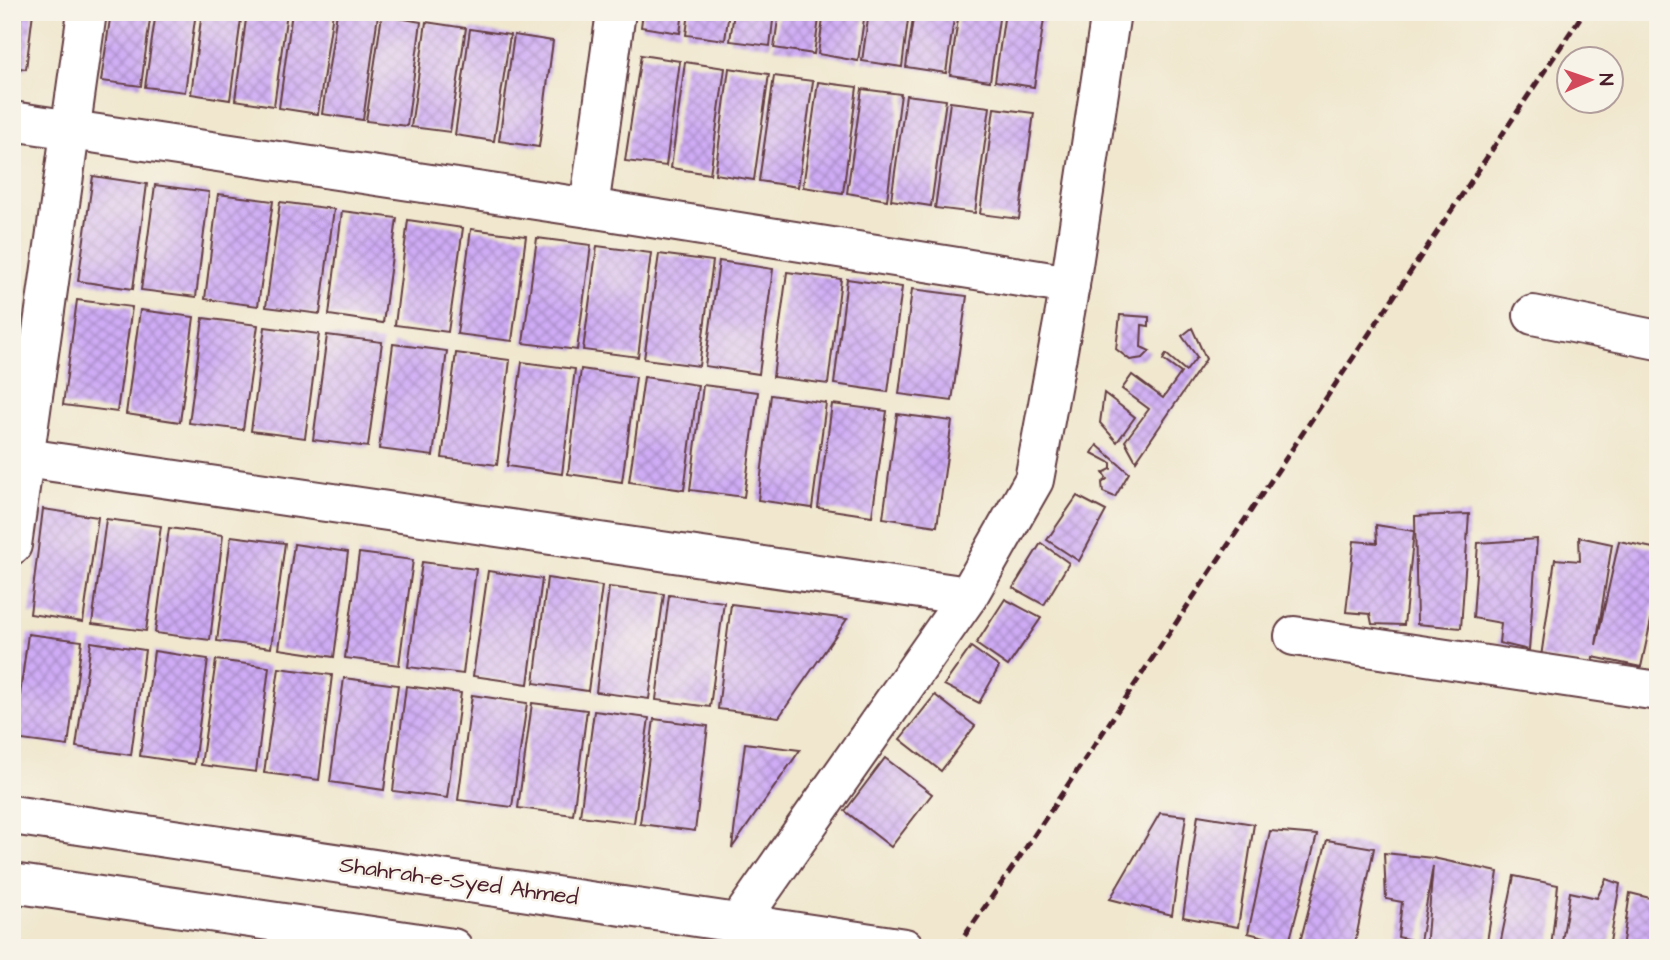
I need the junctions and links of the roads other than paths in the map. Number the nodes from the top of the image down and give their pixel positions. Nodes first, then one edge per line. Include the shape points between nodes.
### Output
1 (86, 12) edge
2 (615, 12) edge
3 (1111, 12) edge
4 (12, 121) edge
5 (70, 129) junction
6 (589, 208) junction
7 (1070, 285) junction
8 (1533, 314) dead end
9 (1658, 340) edge
10 (18, 457) edge
11 (12, 545) edge
12 (968, 596) junction
13 (1294, 636) dead end
14 (1658, 691) edge
15 (12, 815) edge
16 (12, 883) edge
17 (739, 922) junction
18 (887, 946) edge
19 (453, 948) edge

1 - 5 street
2 - 6 street
3 - 7 street
4 - 5 street
5 - 6 street
5 - 10 street
6 - 7 street
7 - 12 street via 1034,480
8 - 9 street
10 - 11 street
10 - 12 street
12 - 17 street
13 - 14 street
15 - 17 street, Shahrah-e-Syed Ahmed
16 - 19 street
17 - 18 street, Shahrah-e-Syed Ahmed

